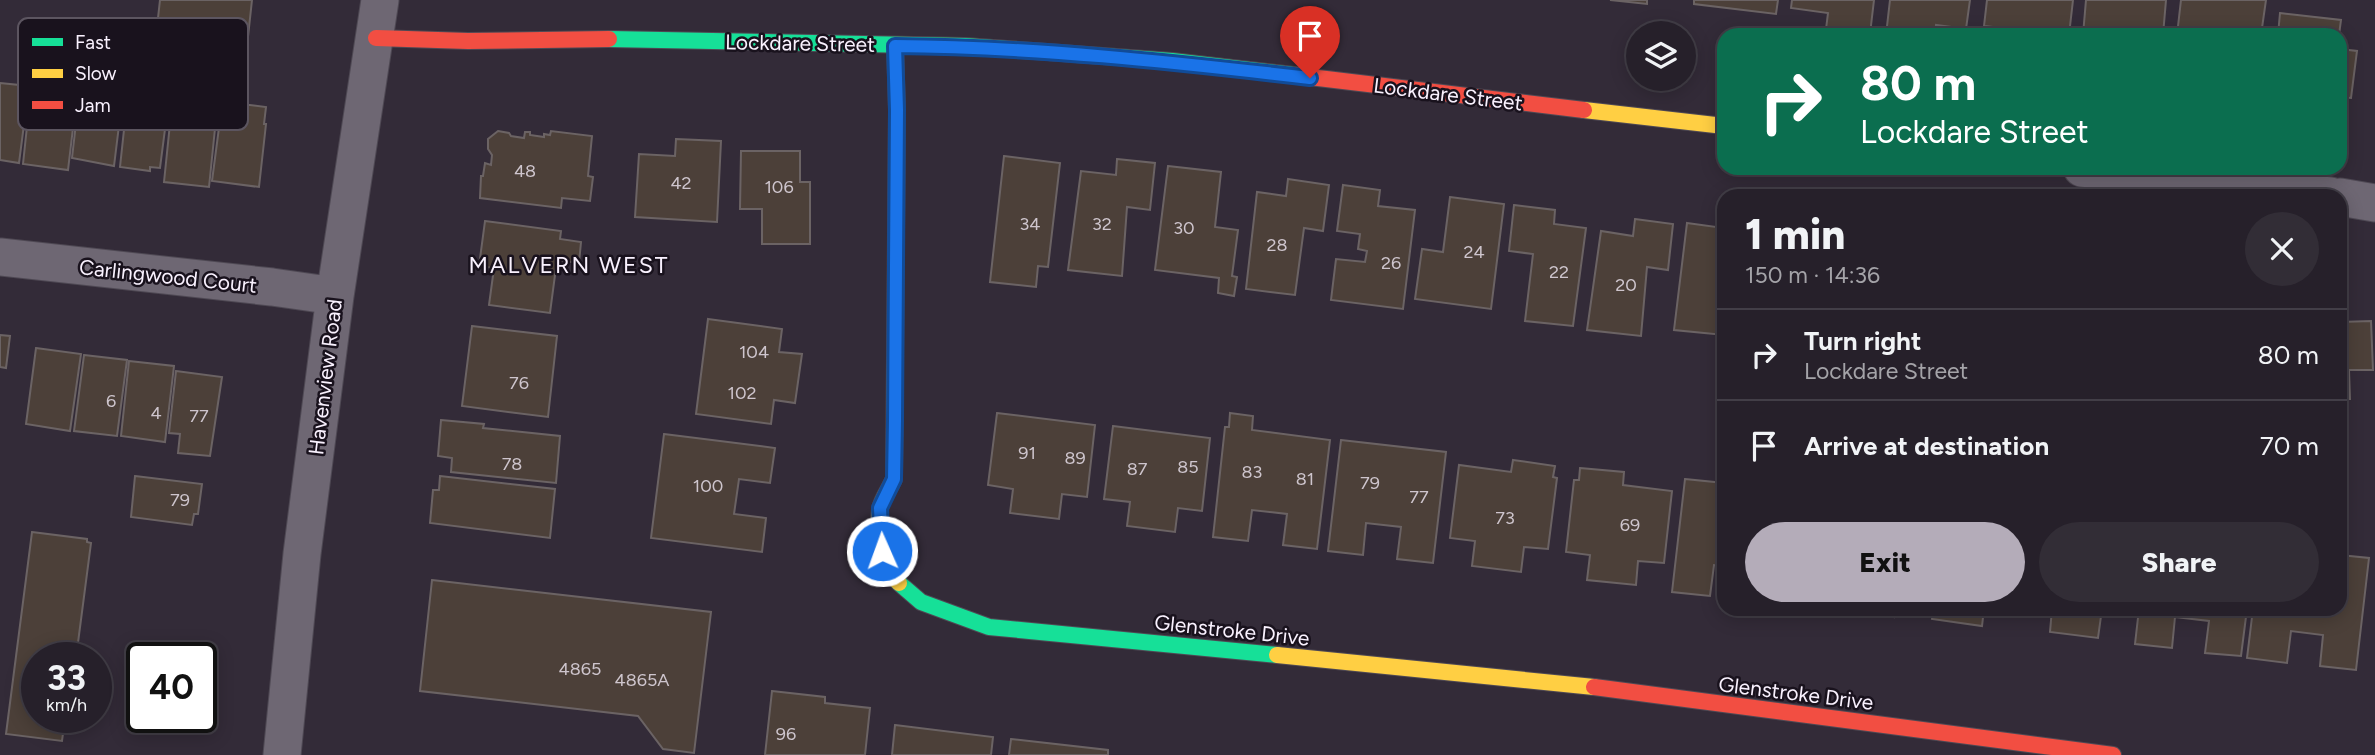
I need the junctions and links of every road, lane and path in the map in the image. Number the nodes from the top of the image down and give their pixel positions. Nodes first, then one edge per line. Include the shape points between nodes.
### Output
1 (380, 0) edge
2 (376, 38) junction
3 (895, 46) junction
4 (1717, 125) edge
5 (2144, 175) edge
6 (2268, 189) edge
7 (2347, 198) edge
8 (2375, 203) edge
9 (0, 257) edge
10 (335, 296) junction
11 (282, 755) edge
12 (2113, 755) edge

1 - 2 street, Havenview Road
2 - 3 street, Lockdare Street
2 - 10 street, Havenview Road
3 - 4 street, Lockdare Street via 965,46 1172,61
3 - 12 street, Glenstroke Drive via 894,479 880,508 881,540 891,575 921,602 989,627 1567,684
5 - 6 street
7 - 8 street
9 - 10 street, Carlingwood Court
10 - 11 street, Havenview Road

